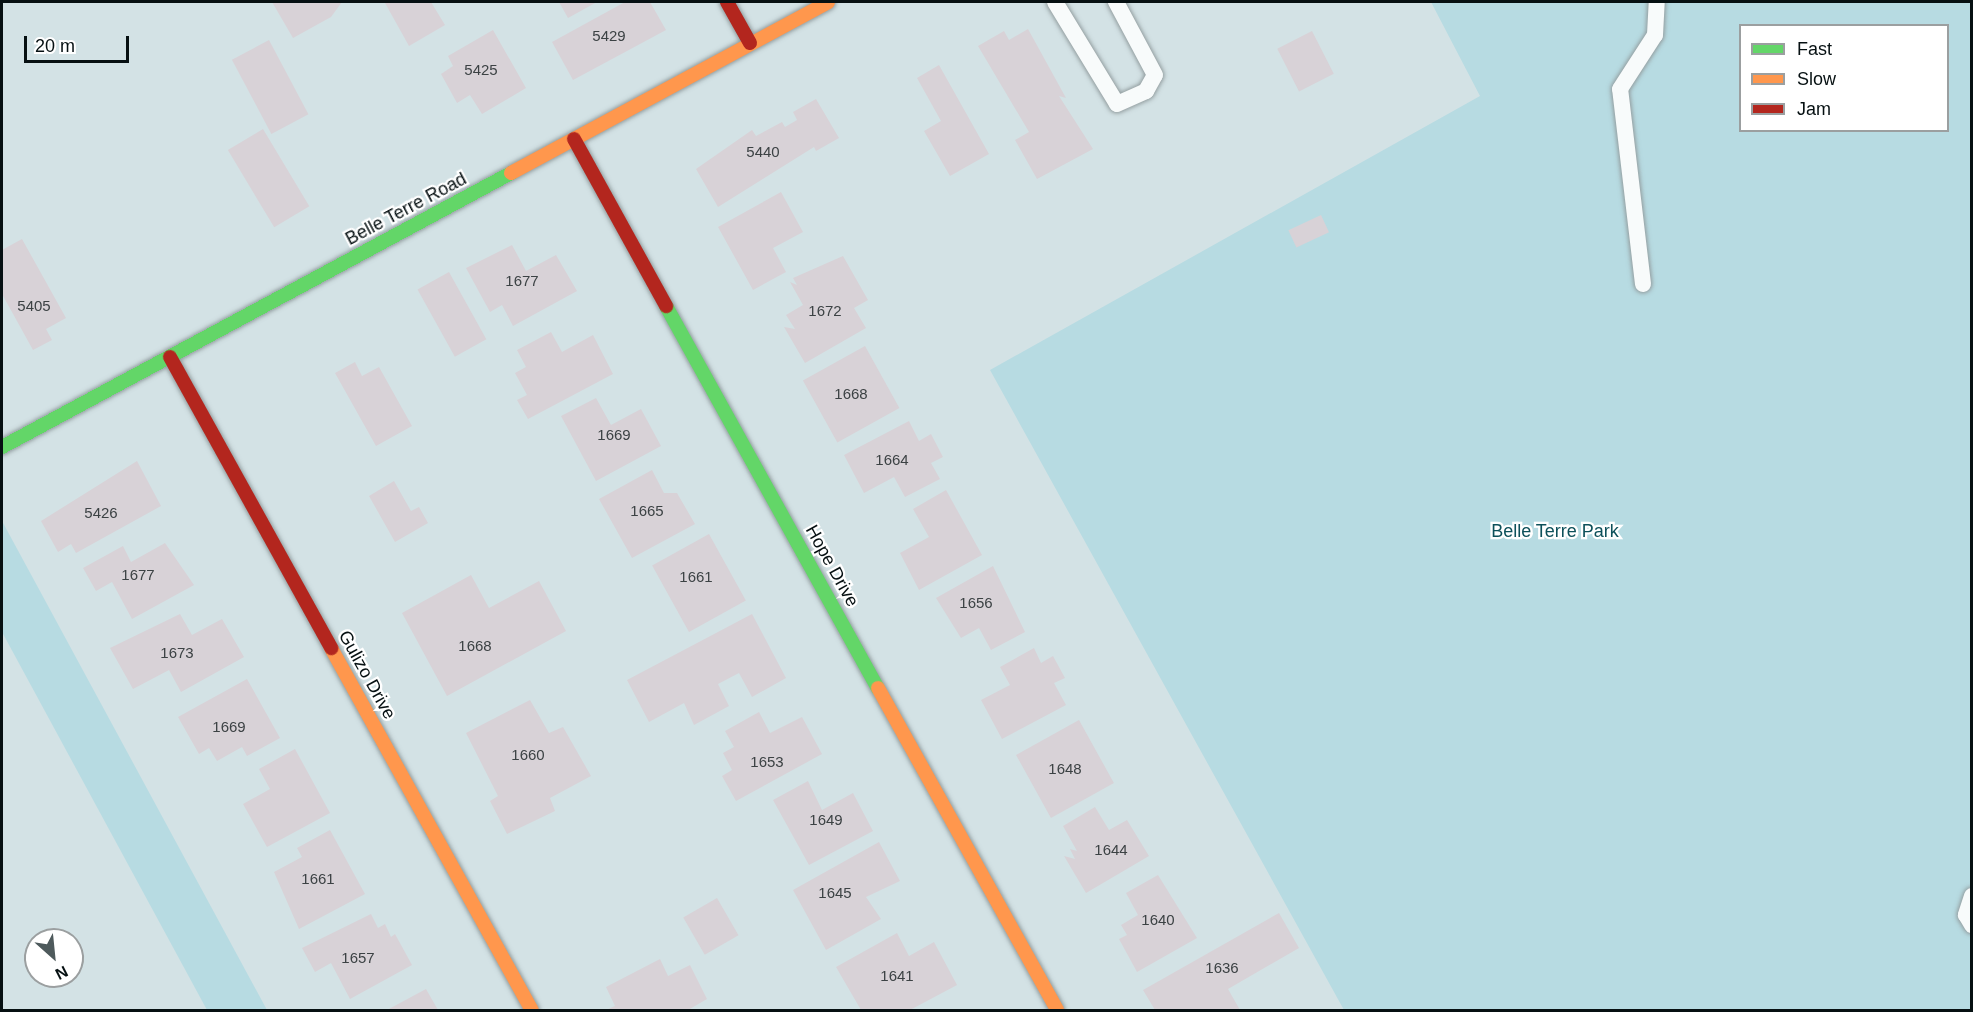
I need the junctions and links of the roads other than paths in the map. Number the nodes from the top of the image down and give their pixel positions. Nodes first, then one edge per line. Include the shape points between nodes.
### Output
1 (727, 2) edge
2 (828, 2) edge
3 (1055, 2) edge
4 (1116, 2) edge
5 (1657, 2) edge
6 (750, 43) junction
7 (574, 139) junction
8 (1643, 284) dead end
9 (170, 357) junction
10 (2, 447) edge
11 (1971, 896) edge
12 (1971, 925) edge
13 (532, 1011) edge
14 (1057, 1011) edge

1 - 6 street
2 - 6 street, Belle Terre Road
3 - 4 lane via 1117,104 1146,91 1155,75
5 - 8 lane via 1655,34 1620,88
6 - 7 street, Belle Terre Road
7 - 9 street, Belle Terre Road
7 - 14 street, Hope Drive
9 - 10 street, Belle Terre Road
9 - 13 street, Gulizo Drive
11 - 12 lane via 1966,915

